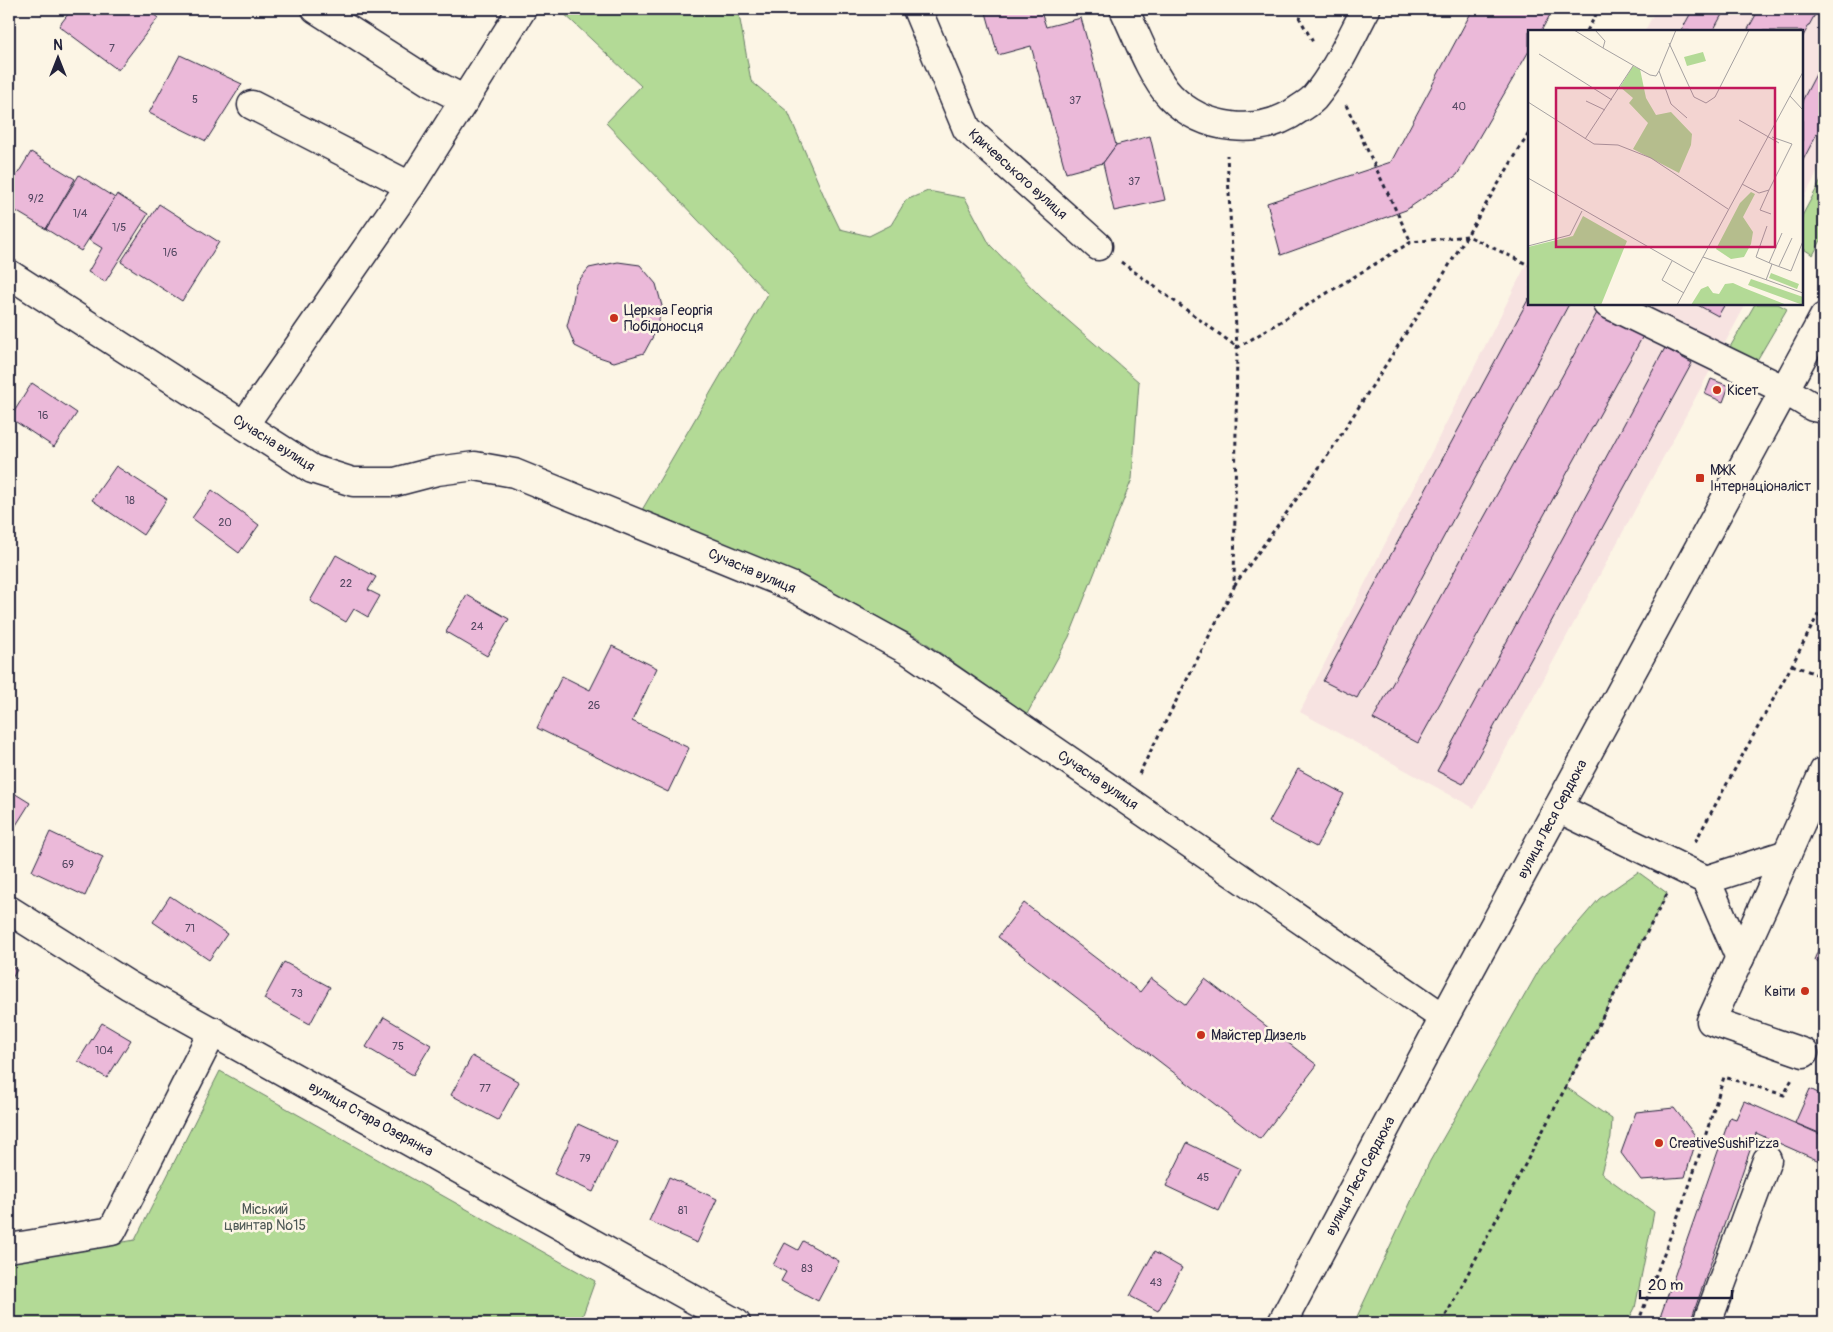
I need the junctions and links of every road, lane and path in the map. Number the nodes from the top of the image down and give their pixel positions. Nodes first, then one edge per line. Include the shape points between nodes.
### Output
1 (316, 9) edge
2 (522, 9) edge
3 (917, 9) edge
4 (1124, 9) edge
5 (1303, 9) edge
6 (1366, 9) edge
7 (1599, 9) edge
8 (1588, 30) edge
9 (1332, 74) junction
10 (465, 100) junction
11 (252, 105) dead end
12 (1225, 127) junction
13 (1528, 135) edge
14 (410, 186) junction
15 (1468, 236) junction
16 (1411, 242) junction
17 (1098, 246) joint
18 (1528, 265) edge
19 (9, 274) edge
20 (1610, 305) edge
21 (1824, 317) edge
22 (1237, 348) junction
23 (1785, 390) junction
24 (1820, 415) edge
25 (244, 425) junction
26 (1234, 587) junction
27 (1824, 603) edge
28 (1792, 665) junction
29 (1824, 677) edge
30 (1824, 771) edge
31 (1126, 799) junction
32 (1558, 808) junction
33 (1691, 849) dead end
34 (1787, 854) junction
35 (1706, 880) junction
36 (1667, 893) dead end
37 (9, 910) edge
38 (1740, 958) junction
39 (1444, 1018) junction
40 (213, 1031) junction
41 (1804, 1053) joint
42 (1767, 1160) dead end
43 (9, 1248) edge
44 (736, 1323) edge
45 (1282, 1323) edge
46 (1442, 1323) edge
47 (1638, 1323) edge
48 (1707, 1323) edge

1 - 10 street via 430,82
2 - 10 street
3 - 17 street, Кричевського вулиця via 967,129
4 - 12 street via 1153,70 1170,96 1195,116
5 - 9 path via 1300,19
6 - 9 street
7 - 8 path
9 - 12 street via 1313,99 1287,118 1257,127
9 - 16 path
10 - 14 street
11 - 14 street
12 - 22 path
13 - 15 path
14 - 25 street
15 - 16 path
15 - 18 path
15 - 26 path via 1328,455
16 - 22 path
17 - 22 path
19 - 25 street, Сучасна вулиця
20 - 23 street
21 - 23 street, вулиця Леся Сердюка
22 - 26 path
23 - 24 street
23 - 32 street, вулиця Леся Сердюка
25 - 31 street, Сучасна вулиця via 312,469 352,482 395,482 437,471 475,466 514,473 791,586 911,652
26 - 31 path
27 - 28 path
28 - 29 path
28 - 33 path
30 - 34 street
31 - 39 street, Сучасна вулиця
32 - 35 street
32 - 39 street, вулиця Леся Сердюка
34 - 35 street
34 - 38 street
35 - 38 street
36 - 46 path
37 - 40 street, вулиця Стара Озерянка via 128,985
38 - 41 street via 1711,1020
39 - 45 street, вулиця Леся Сердюка
40 - 43 street via 112,1231
40 - 44 street, вулиця Стара Озерянка
41 - 47 path via 1784,1095 1724,1077 1690,1182
42 - 48 street

